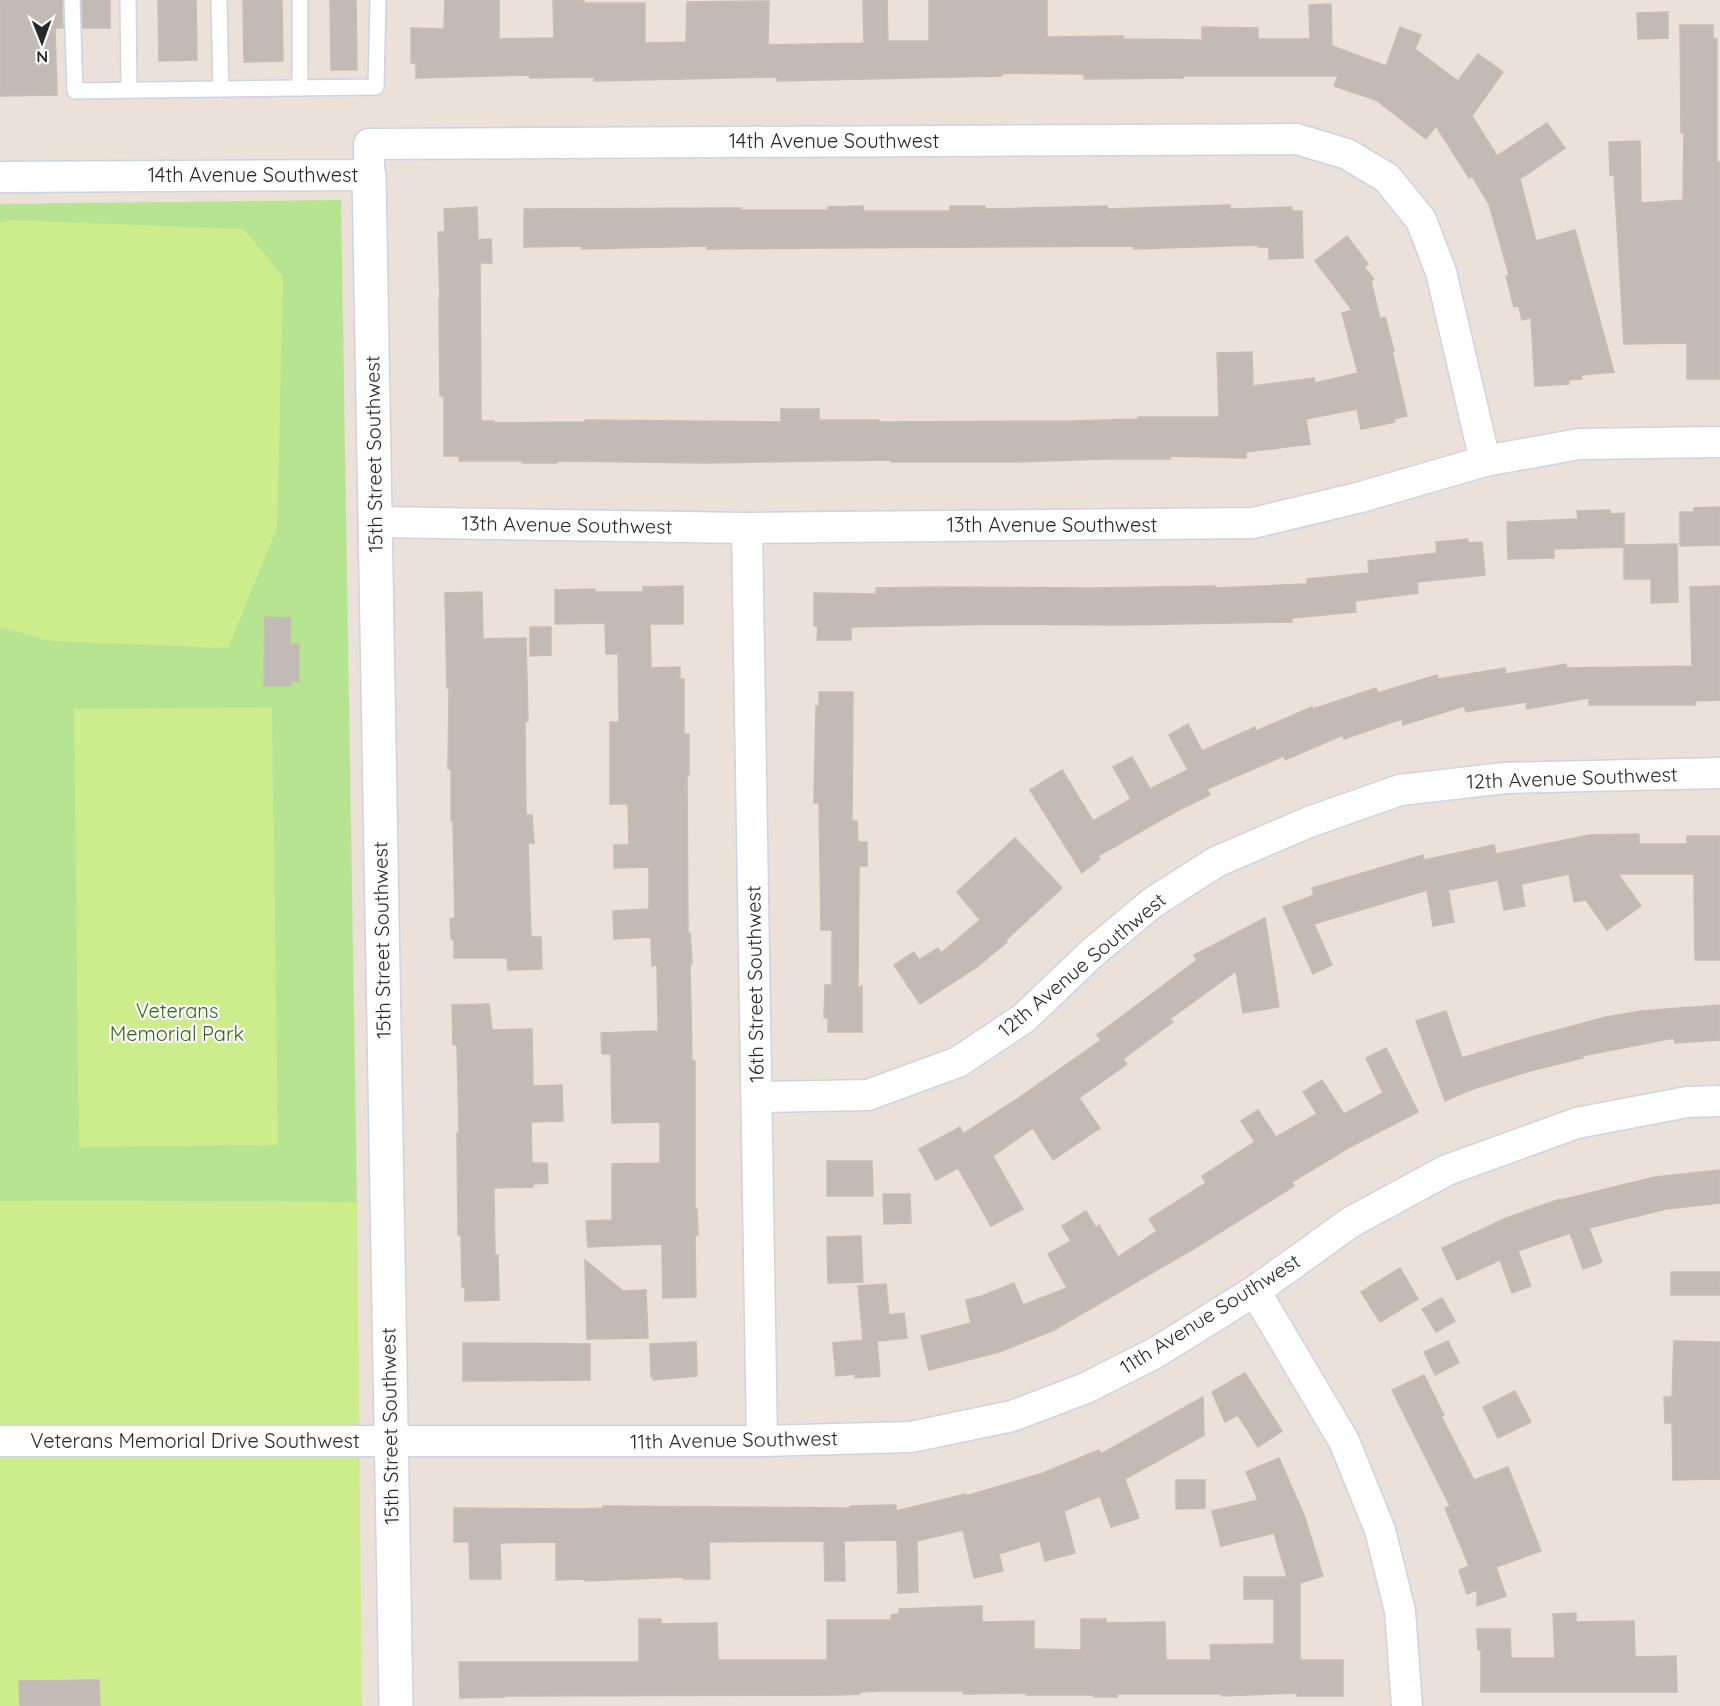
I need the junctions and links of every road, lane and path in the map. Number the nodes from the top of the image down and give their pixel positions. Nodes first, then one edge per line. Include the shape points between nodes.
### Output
1 (72, 0) edge
2 (128, 0) edge
3 (219, 0) edge
4 (300, 0) edge
5 (378, 0) edge
6 (300, 88) junction
7 (221, 89) junction
8 (129, 90) junction
9 (369, 175) junction
10 (0, 177) edge
11 (1720, 442) edge
12 (1485, 461) junction
13 (375, 522) junction
14 (747, 528) junction
15 (1720, 773) edge
16 (757, 1097) junction
17 (1720, 1101) edge
18 (1255, 1291) junction
19 (0, 1441) edge
20 (390, 1441) junction
21 (762, 1441) junction
22 (396, 1706) edge
23 (1407, 1706) edge

1 - 8 lane via 75,91
2 - 8 lane
3 - 7 lane
4 - 6 lane
5 - 6 lane via 376,87
6 - 7 lane
7 - 8 lane
9 - 10 street, 14th Avenue Southwest
9 - 12 street, 14th Avenue Southwest via 369,144 1297,139 1347,154 1388,178 1421,220 1441,272
9 - 13 street, 15th Street Southwest
11 - 12 street, 13th Avenue Southwest via 1579,444
12 - 14 street, 13th Avenue Southwest via 1253,524
13 - 14 street, 13th Avenue Southwest
13 - 20 street, 15th Street Southwest
14 - 16 street, 16th Street Southwest
15 - 16 street, 12th Avenue Southwest via 1505,778 1400,790 1309,822 1216,862 1152,903 1024,1018 958,1062 868,1095
16 - 21 street, 16th Street Southwest
17 - 18 street, 11th Avenue Southwest via 1687,1102 1577,1123 1447,1170 1351,1222
18 - 21 street, 11th Avenue Southwest via 1155,1353 1086,1388 1012,1416 911,1437
18 - 23 street via 1344,1441 1380,1530 1400,1611
19 - 20 street, Veterans Memorial Drive Southwest
20 - 21 street, 11th Avenue Southwest
20 - 22 street, 15th Street Southwest

